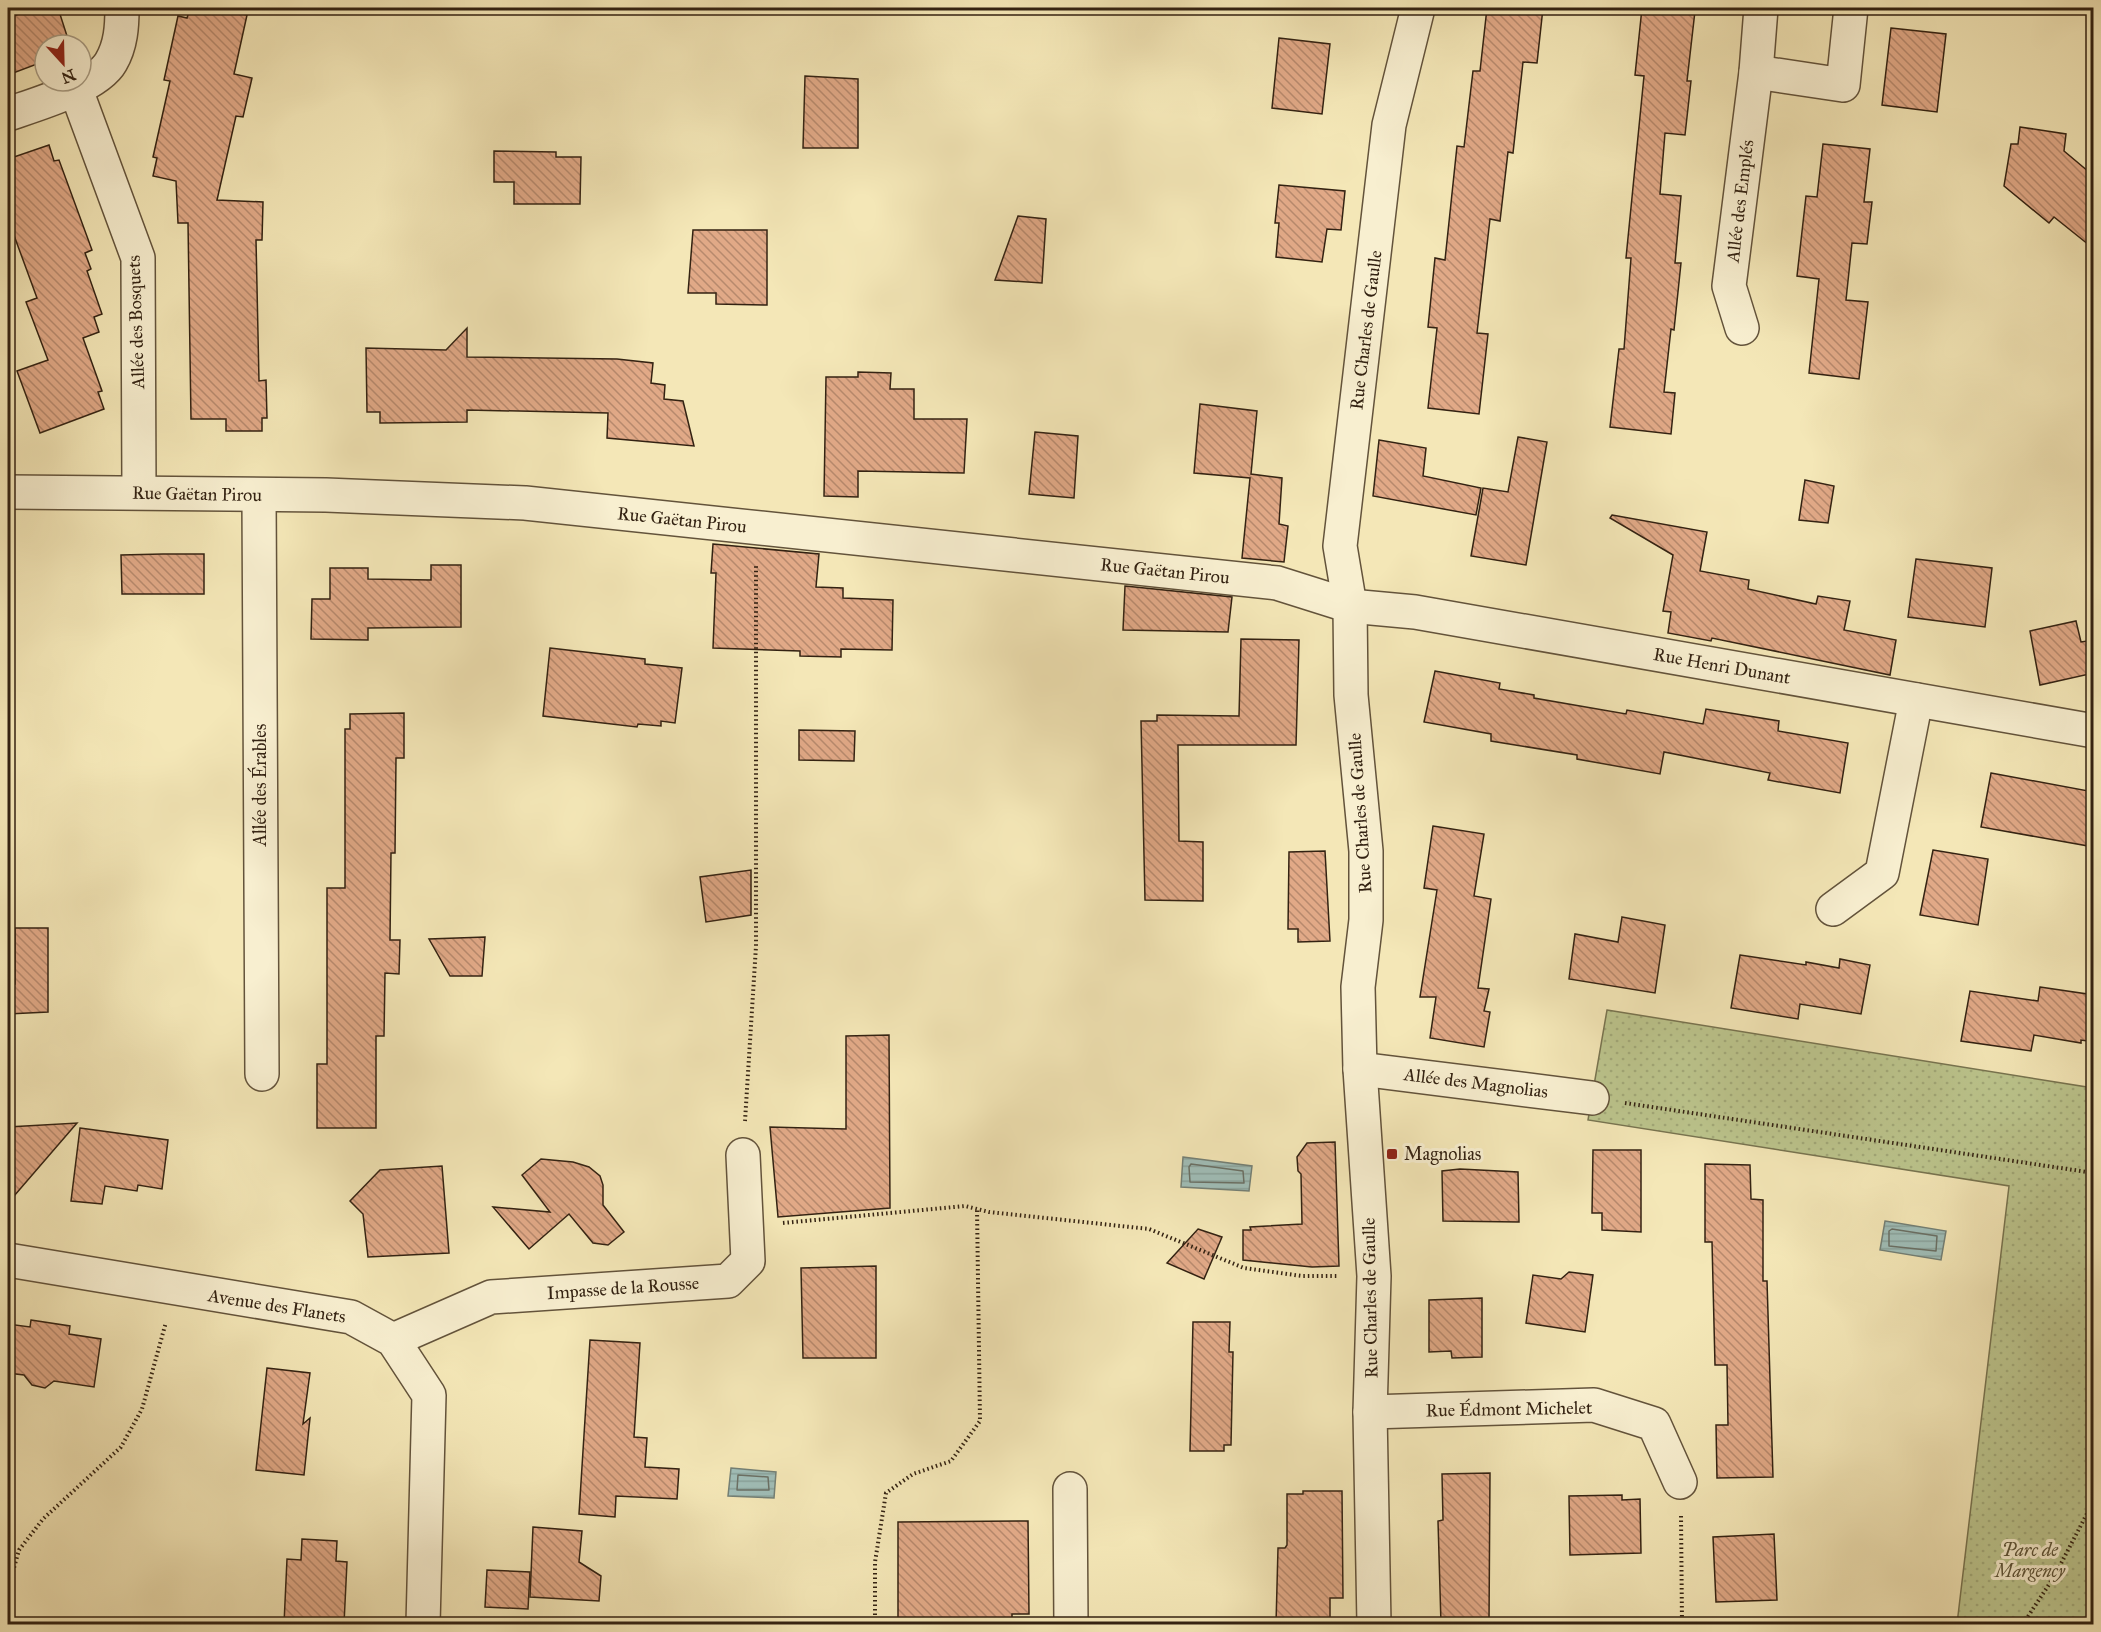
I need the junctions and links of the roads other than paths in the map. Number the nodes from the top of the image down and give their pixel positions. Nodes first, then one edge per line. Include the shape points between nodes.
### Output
1 (122, 8) edge
2 (1418, 8) edge
3 (1761, 8) edge
4 (1851, 8) edge
5 (1756, 72) junction
6 (93, 77) edge
7 (68, 93) edge
8 (77, 93) edge
9 (8, 114) edge
10 (1742, 328) dead end
11 (8, 492) edge
12 (139, 492) junction
13 (259, 496) junction
14 (1350, 606) junction
15 (1916, 700) junction
16 (2094, 731) edge
17 (1833, 909) dead end
18 (1360, 1069) junction
19 (262, 1074) dead end
20 (1592, 1098) road end
21 (743, 1155) road end
22 (8, 1260) edge
23 (393, 1340) junction
24 (1370, 1412) junction
25 (1680, 1482) road end
26 (1070, 1489) dead end
27 (423, 1624) edge
28 (1071, 1624) edge
29 (1374, 1624) edge

1 - 6 street via 122,32 111,64
2 - 14 street, Rue Charles de Gaulle via 1389,125 1340,546
3 - 5 street, Allée des Emplés
4 - 5 street via 1843,85
5 - 10 street, Allée des Emplés via 1730,286
7 - 9 street
8 - 12 street, Allée des Bosquets via 138,258
11 - 12 street, Rue Gaëtan Pirou
12 - 13 street, Rue Gaëtan Pirou
13 - 14 street, Rue Gaëtan Pirou via 525,503 1277,583
13 - 19 street, Allée des Érables
14 - 15 street, Rue Henri Dunant via 1415,612
14 - 18 street, Rue Charles de Gaulle via 1351,695 1366,851 1366,920 1358,987
15 - 16 street, Rue Henri Dunant
15 - 17 street via 1882,873
18 - 20 street, Allée des Magnolias
18 - 24 street, Rue Charles de Gaulle via 1374,1276
21 - 23 street, Impasse de la Rousse via 748,1261 728,1281 491,1297
22 - 23 street, Avenue des Flanets via 351,1317
23 - 27 street, Avenue des Flanets via 429,1395
24 - 25 street, Rue Édmont Michelet via 1594,1405 1654,1424
24 - 29 street, Rue Charles de Gaulle
26 - 28 street

